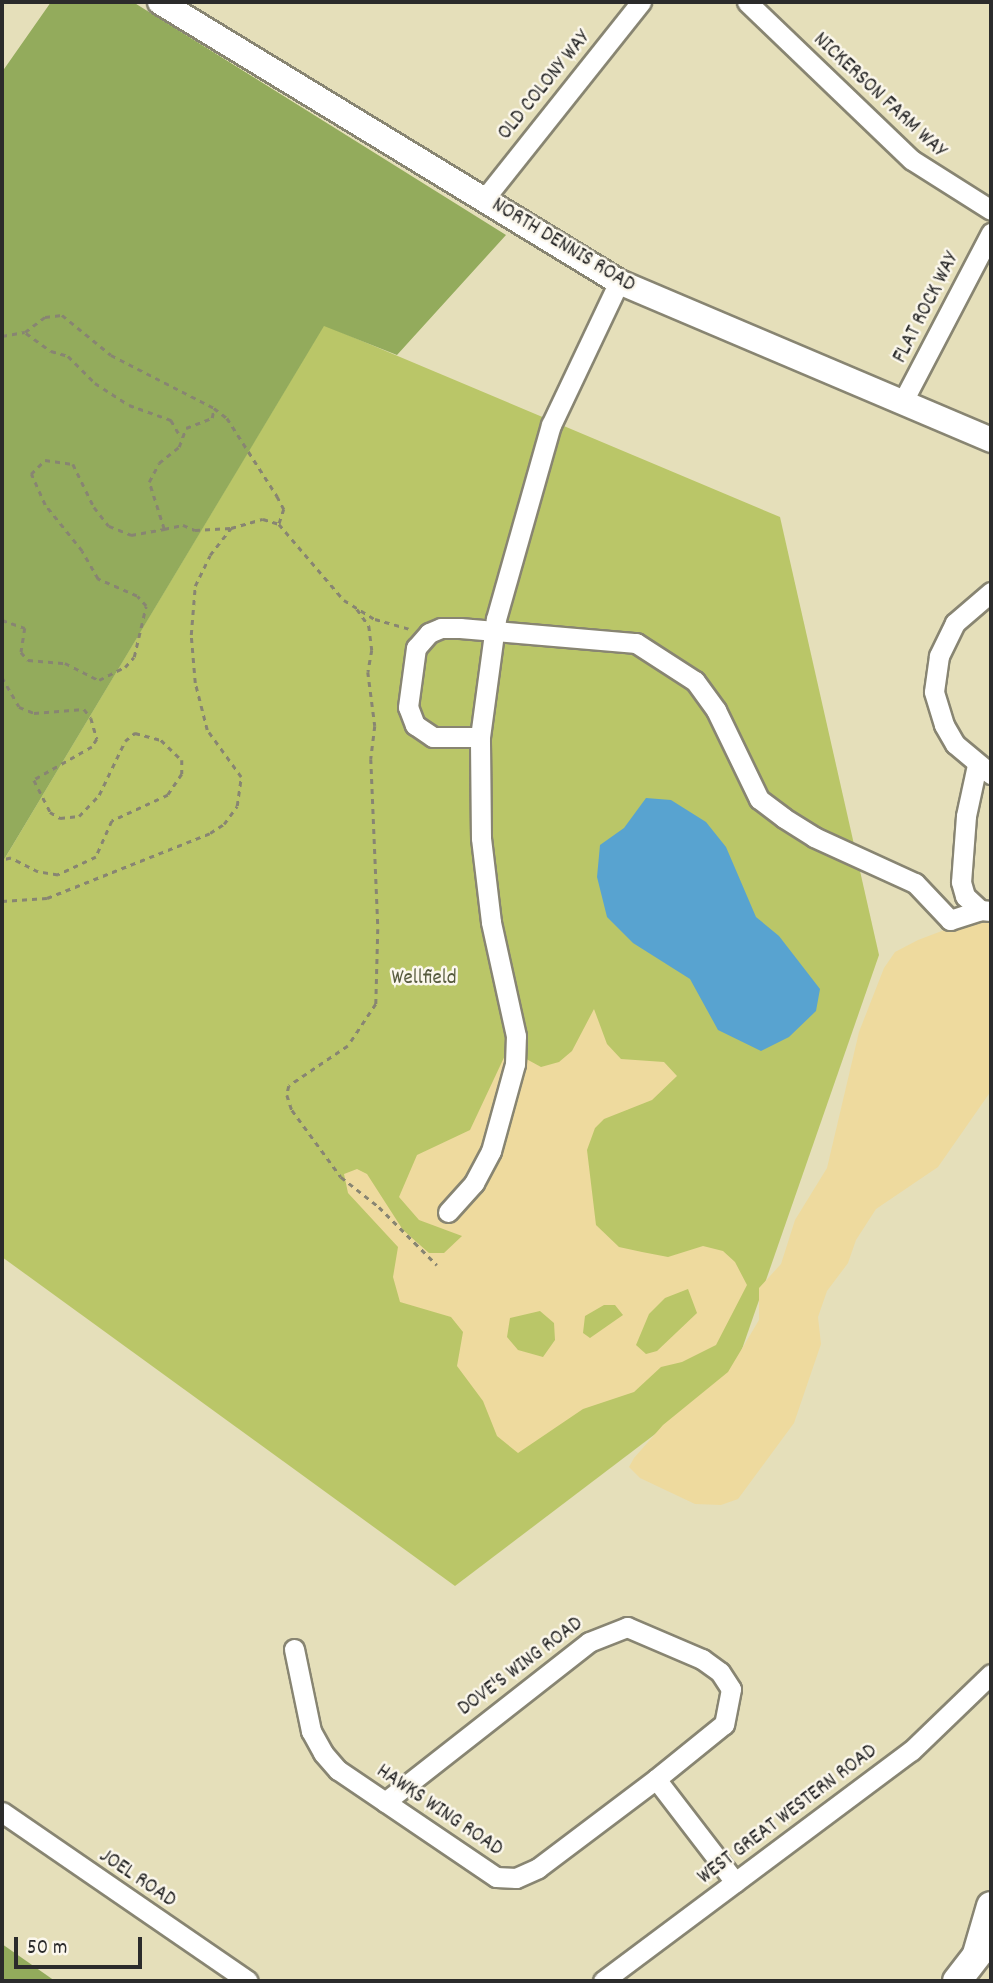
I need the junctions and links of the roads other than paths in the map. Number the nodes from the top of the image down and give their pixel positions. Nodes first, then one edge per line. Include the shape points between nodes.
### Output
1 (160, 2) edge
2 (641, 2) edge
3 (747, 2) edge
4 (485, 198) junction
5 (991, 209) edge
6 (991, 233) edge
7 (619, 282) junction
8 (902, 403) junction
9 (991, 440) edge
10 (991, 592) edge
11 (495, 630) junction
12 (480, 737) junction
13 (984, 770) edge
14 (986, 911) edge
15 (448, 1212) dead end
16 (294, 1649) dead end
17 (991, 1674) edge
18 (656, 1779) junction
19 (385, 1802) junction
20 (2, 1812) edge
21 (735, 1882) junction
22 (991, 1906) edge
23 (984, 1946) edge
24 (248, 1981) edge
25 (603, 1981) edge
26 (957, 1981) edge

1 - 4 main road, NORTH DENNIS ROAD
2 - 4 street, OLD COLONY WAY
3 - 5 street, NICKERSON FARM WAY via 912,160
4 - 7 main road, NORTH DENNIS ROAD
6 - 8 street, FLAT ROCK WAY
7 - 8 main road, NORTH DENNIS ROAD
7 - 11 street via 551,425 508,568
8 - 9 main road, NORTH DENNIS ROAD
10 - 13 street via 955,623 939,656 934,692 943,725 964,756
11 - 12 street
11 - 12 street via 441,628 429,633 416,648 408,707 415,725 433,737
11 - 14 street via 618,640 652,650 695,681 716,710 760,799 784,818 814,837 915,883 950,920
12 - 15 street via 486,884 516,1035 515,1064 491,1151 474,1183
13 - 14 street via 966,816 961,882 965,896
16 - 19 street, HAWKS WING ROAD via 311,1731 323,1753 338,1770
17 - 21 street, WEST GREAT WESTERN ROAD via 911,1751
18 - 19 street, HAWKS WING ROAD via 537,1868 505,1879 487,1872
18 - 19 street, DOVE'S WING ROAD via 723,1724 731,1689 720,1672 702,1659 627,1627 589,1642
18 - 21 street
20 - 24 street, JOEL ROAD
21 - 25 street, WEST GREAT WESTERN ROAD
22 - 23 highway
23 - 26 highway

